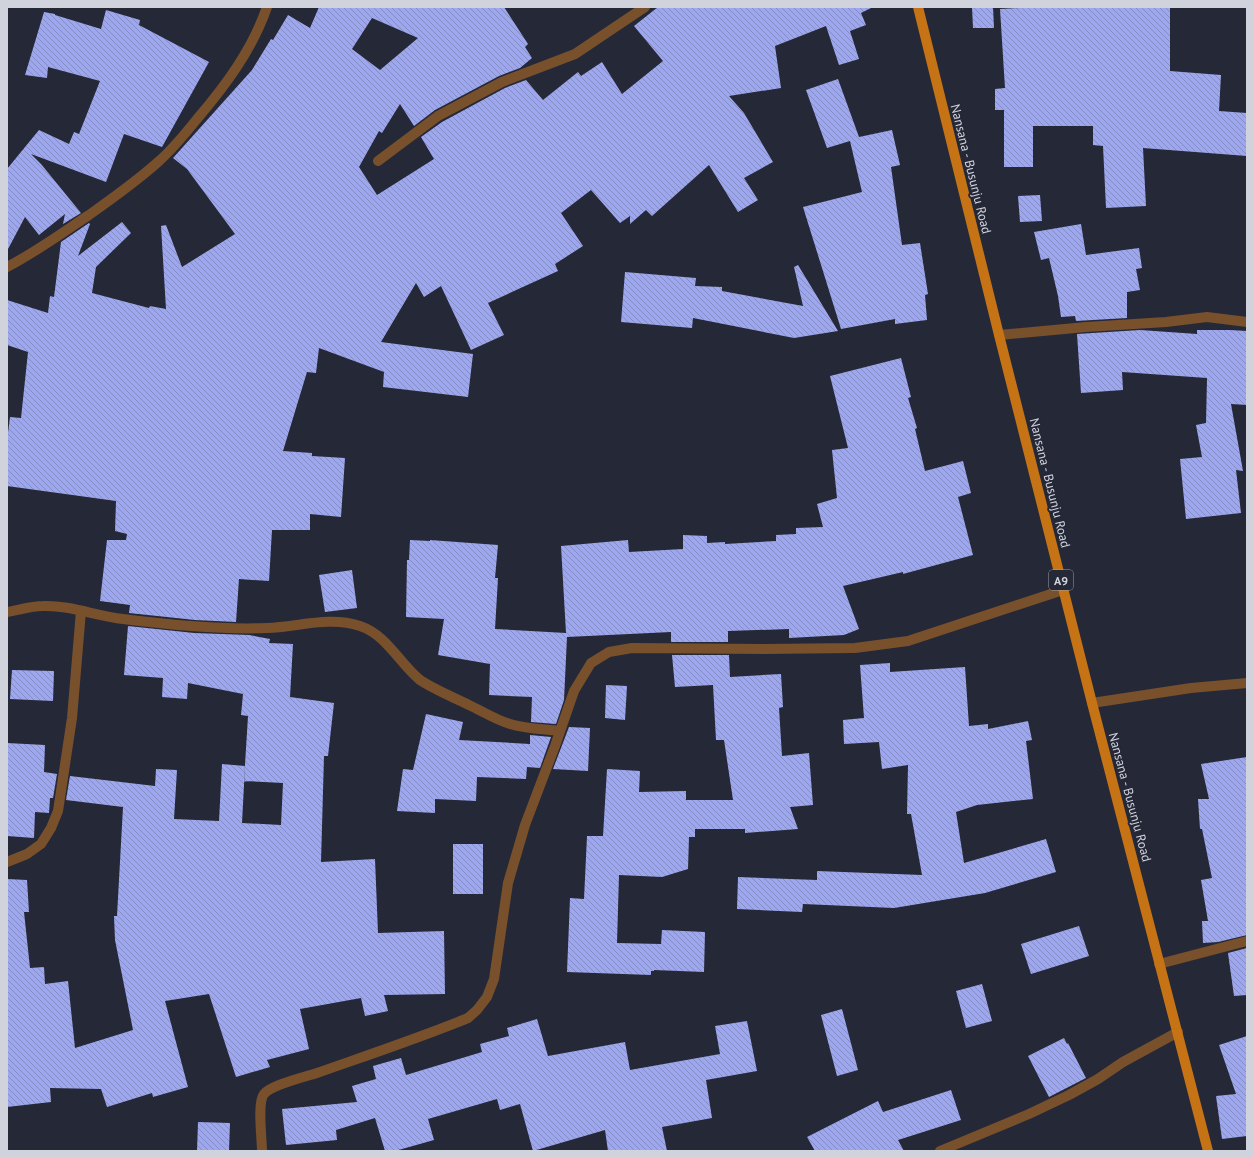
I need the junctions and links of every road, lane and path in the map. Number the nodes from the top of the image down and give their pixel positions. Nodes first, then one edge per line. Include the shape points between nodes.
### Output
1 (267, 7) edge
2 (645, 7) edge
3 (918, 7) edge
4 (378, 161) dead end
5 (7, 267) edge
6 (1247, 322) edge
7 (999, 335) junction
8 (1063, 590) junction
9 (81, 611) junction
10 (7, 612) edge
11 (1247, 683) edge
12 (1092, 703) junction
13 (560, 731) junction
14 (7, 862) edge
15 (1247, 941) edge
16 (1160, 964) junction
17 (1178, 1032) junction
18 (262, 1151) edge
19 (940, 1151) edge
20 (1208, 1151) edge

1 - 5 street via 253,42 227,83 165,156 85,218
2 - 4 street via 575,54 502,82 438,116
3 - 7 main road, Nansana - Busunju Road / A9
6 - 7 street via 1207,317
7 - 8 main road, Nansana - Busunju Road / A9
8 - 12 main road, Nansana - Busunju Road / A9
8 - 13 street via 908,641 855,648 632,648 609,652 591,663 574,691
9 - 10 street via 42,606
9 - 13 street via 122,619 206,627 266,628 315,622 339,622 360,626 382,640 415,675 435,688 509,724
9 - 14 street via 72,718 58,811 41,844 27,854
11 - 12 street via 1191,688
12 - 16 main road, Nansana - Busunju Road / A9
13 - 18 street via 525,824 508,883 494,979 487,998 468,1018 273,1088 264,1094 260,1110
15 - 16 street
16 - 17 main road, Nansana - Busunju Road / A9
17 - 19 street via 1069,1095
17 - 20 main road, Nansana - Busunju Road / A9

